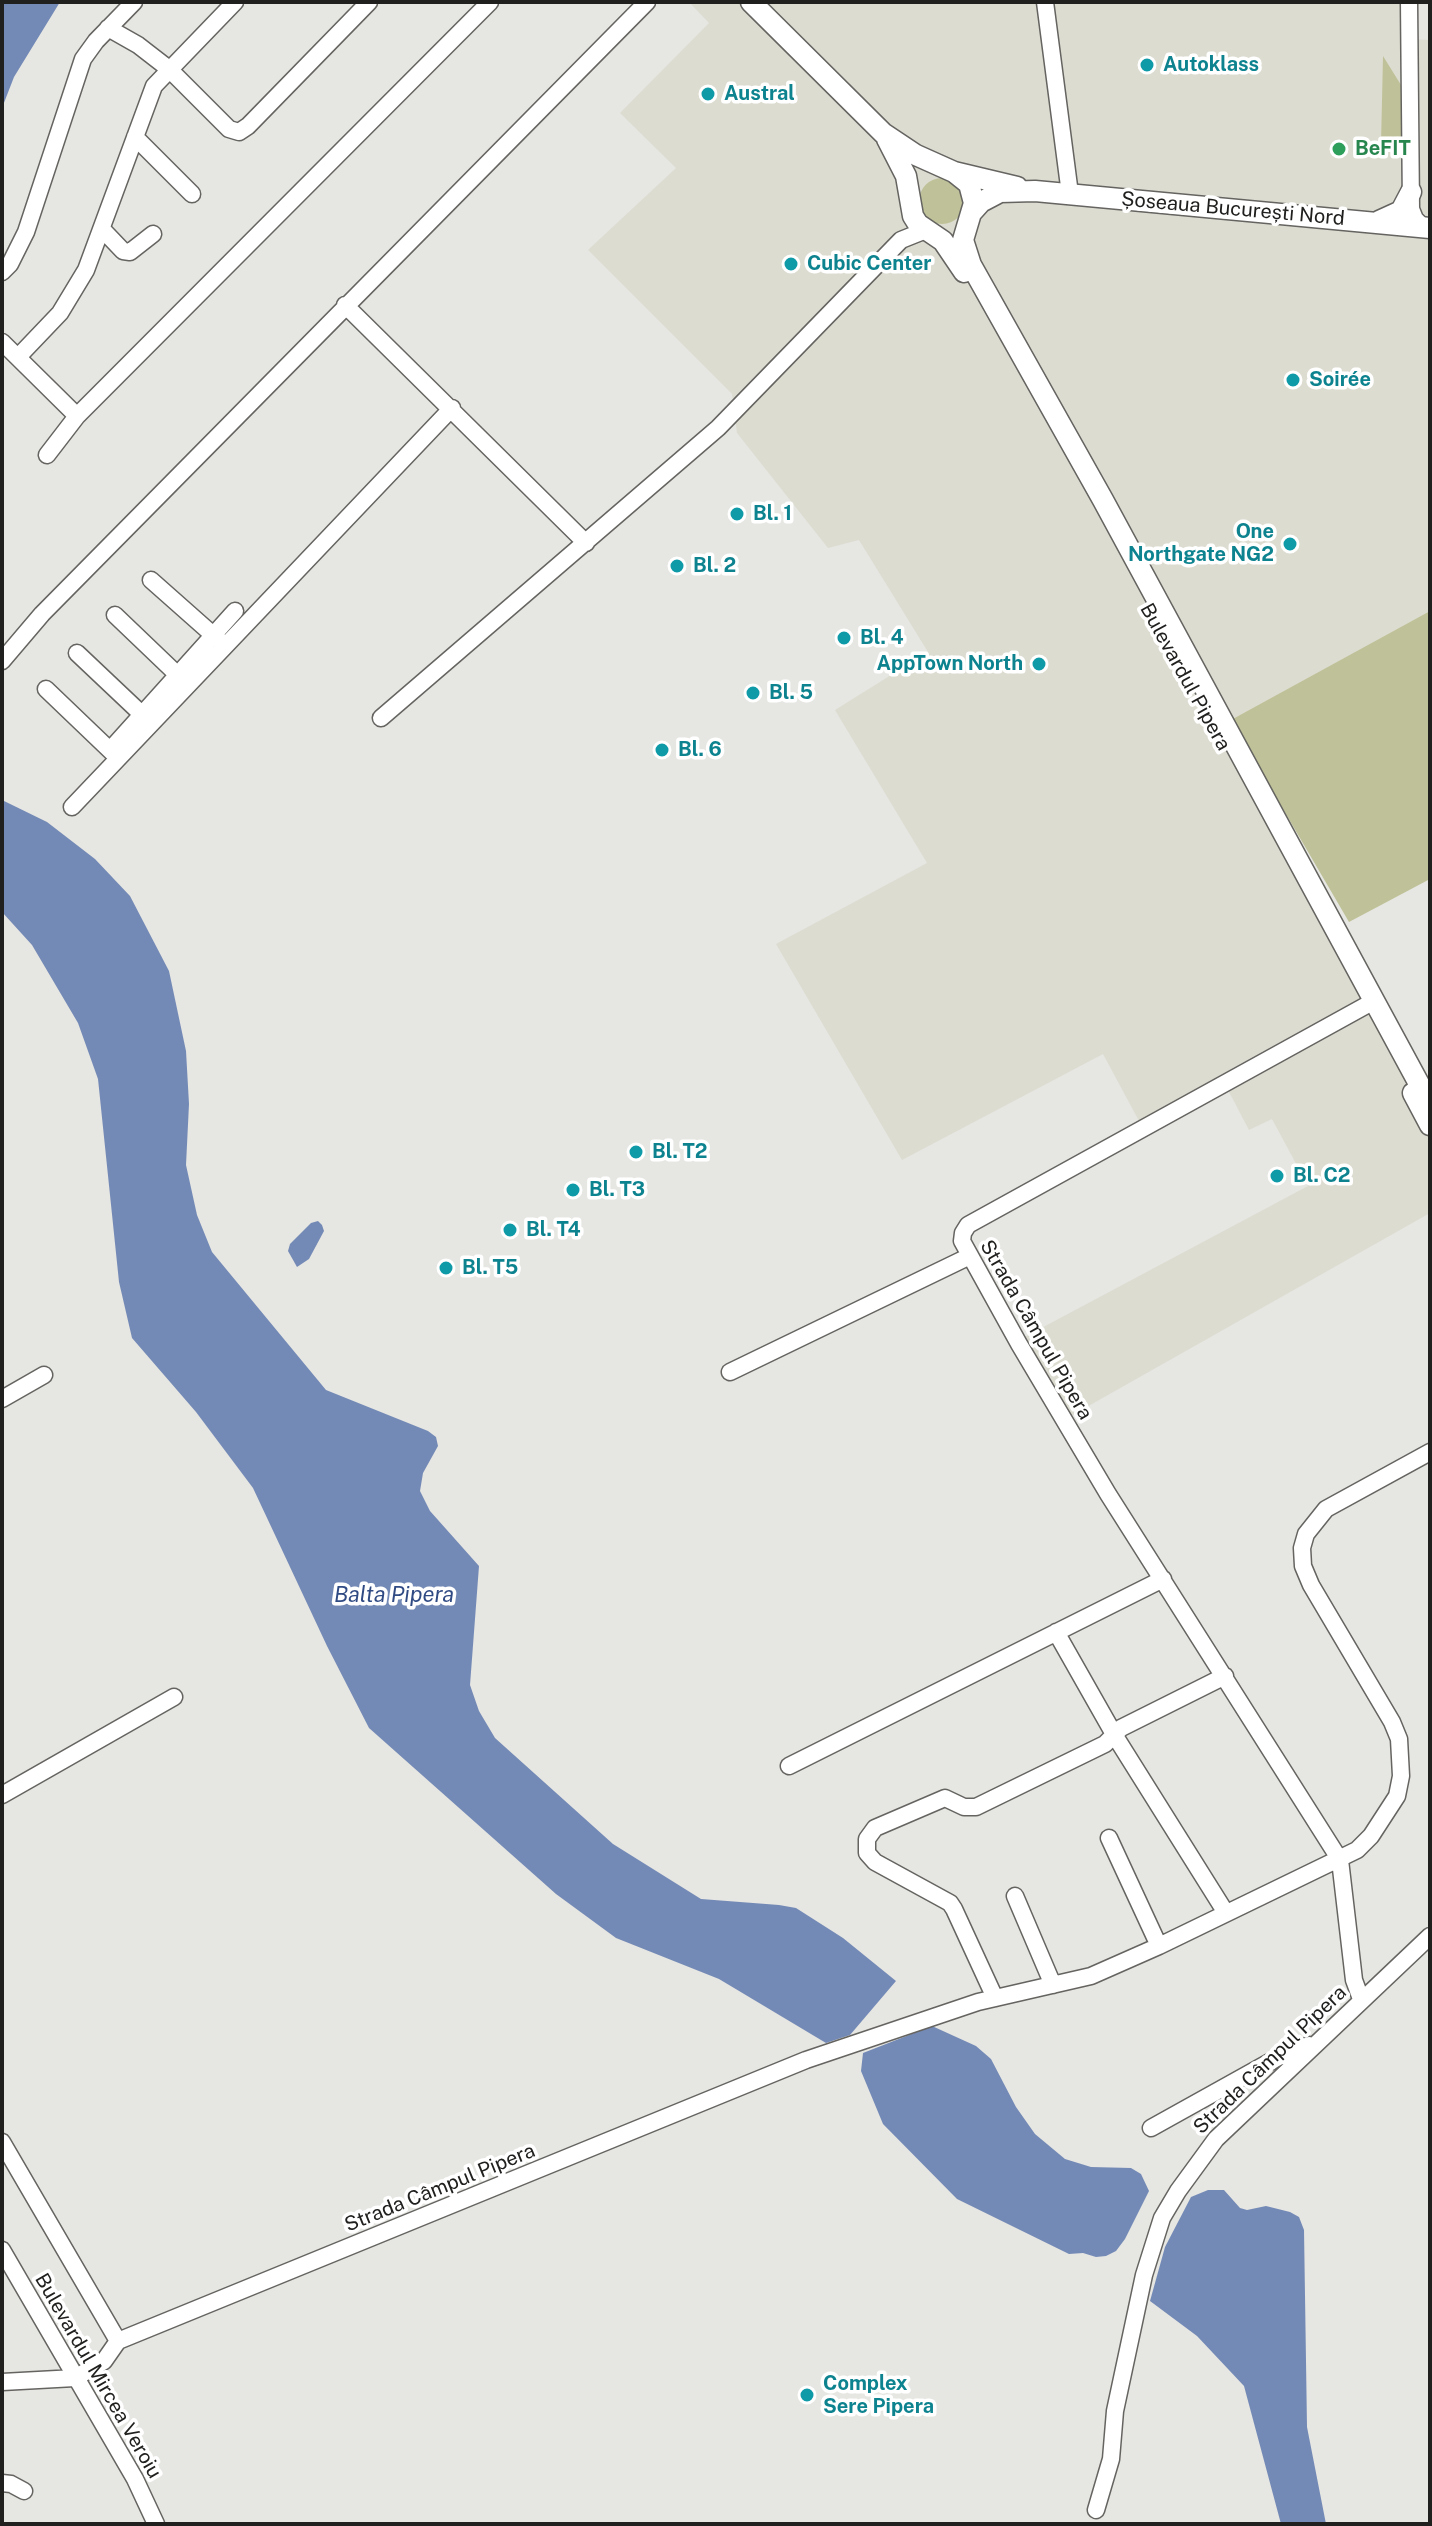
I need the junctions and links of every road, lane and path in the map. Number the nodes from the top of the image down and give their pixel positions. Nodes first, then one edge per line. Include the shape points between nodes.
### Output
1 (134, 2) edge
2 (235, 2) edge
3 (369, 2) edge
4 (490, 2) edge
5 (647, 2) edge
6 (751, 2) edge
7 (1045, 2) edge
8 (1409, 2) edge
9 (108, 28) junction
10 (169, 69) junction
11 (883, 133) junction
12 (135, 137) junction
13 (950, 171) junction
14 (1035, 191) junction
15 (1411, 192) joint
16 (192, 194) dead end
17 (1070, 194) junction
18 (910, 201) junction
19 (1256, 211) junction
20 (969, 218) junction
21 (1371, 222) junction
22 (1419, 223) edge
23 (102, 229) junction
24 (930, 232) junction
25 (153, 234) dead end
26 (901, 240) junction
27 (2, 272) edge
28 (345, 305) junction
29 (2, 342) edge
30 (18, 357) junction
31 (452, 408) junction
32 (77, 416) junction
33 (47, 455) dead end
34 (586, 543) junction
35 (151, 580) dead end
36 (235, 611) dead end
37 (115, 615) dead end
38 (219, 640) junction
39 (77, 653) dead end
40 (2, 661) edge
41 (183, 680) junction
42 (46, 689) dead end
43 (381, 718) dead end
44 (147, 719) junction
45 (114, 754) junction
46 (72, 807) dead end
47 (1365, 1006) junction
48 (1430, 1104) edge
49 (1430, 1125) edge
50 (970, 1256) junction
51 (730, 1372) dead end
52 (44, 1375) dead end
53 (2, 1399) edge
54 (1430, 1452) edge
55 (1163, 1579) junction
56 (1056, 1632) junction
57 (1225, 1676) junction
58 (174, 1697) dead end
59 (1115, 1736) junction
60 (789, 1766) dead end
61 (2, 1795) edge
62 (1109, 1838) dead end
63 (1340, 1860) junction
64 (1015, 1896) dead end
65 (1226, 1913) junction
66 (1430, 1936) edge
67 (1159, 1946) junction
68 (1053, 1985) junction
69 (995, 1998) junction
70 (1361, 1999) junction
71 (1314, 2043) junction
72 (1151, 2128) dead end
73 (2, 2142) edge
74 (2, 2250) edge
75 (118, 2341) junction
76 (75, 2378) junction
77 (2, 2382) edge
78 (2, 2483) edge
79 (24, 2491) dead end
80 (1096, 2510) dead end
81 (156, 2524) edge

1 - 9 street
2 - 10 street
3 - 10 street via 239,132 229,129
4 - 32 street
5 - 28 street
6 - 11 main road, Bulevardul Pipera
7 - 17 street
8 - 15 street
9 - 10 street
9 - 27 street via 83,59 26,232
10 - 12 street via 154,86
11 - 13 main road, Bulevardul Pipera
11 - 18 main road, Bulevardul Pipera via 899,160
12 - 16 street
12 - 23 street
13 - 14 main road, Șoseaua București Nord
13 - 18 main road via 927,173
13 - 20 main road, Bulevardul Pipera via 963,177 973,193
14 - 17 main road, Șoseaua București Nord
14 - 20 main road, Șoseaua București Nord via 1000,192 981,202
15 - 22 main road via 1406,205
17 - 19 main road, Șoseaua București Nord
18 - 24 main road, Bulevardul Pipera via 918,224
18 - 26 street
19 - 21 main road, Șoseaua București Nord
19 - 22 main road via 1288,204
20 - 24 main road via 950,233
20 - 48 main road, Bulevardul Pipera via 963,240 971,265
21 - 22 main road
21 - 22 main road, Șoseaua București Nord
23 - 25 street via 130,252
23 - 30 street via 75,291
24 - 26 street
24 - 47 main road, Bulevardul Pipera via 963,270
26 - 34 street via 718,428
28 - 31 street
28 - 40 street
29 - 30 street
30 - 32 street
31 - 34 street
31 - 38 street
32 - 33 street
34 - 43 street
35 - 38 street
36 - 38 street
37 - 41 street
38 - 41 street
39 - 44 street
41 - 44 street
42 - 45 street
44 - 45 street
45 - 46 street
47 - 49 main road, Bulevardul Pipera
47 - 50 street, Strada Câmpul Pipera via 968,1225 962,1241
50 - 51 street
50 - 55 street, Strada Câmpul Pipera
52 - 53 street
54 - 63 street via 1326,1509 1302,1548 1311,1585 1392,1722 1400,1750 1397,1796 1371,1836
55 - 56 street
55 - 57 street, Strada Câmpul Pipera
56 - 59 street
56 - 60 street
57 - 59 street via 1121,1728
57 - 63 street, Strada Câmpul Pipera
58 - 61 street
59 - 65 street
59 - 69 street via 976,1807 945,1798 875,1828 867,1839 867,1853 875,1862 950,1903
62 - 67 street
63 - 65 street, Strada Câmpul Pipera
63 - 70 street via 1354,1980
64 - 68 street
65 - 67 street, Strada Câmpul Pipera
66 - 70 street, Strada Câmpul Pipera
67 - 68 street, Strada Câmpul Pipera via 1091,1976
68 - 69 street, Strada Câmpul Pipera
69 - 75 street, Strada Câmpul Pipera via 806,2060
70 - 71 street, Strada Câmpul Pipera
71 - 72 street via 1284,2054
71 - 80 street, Strada Câmpul Pipera via 1216,2139 1162,2218 1144,2275 1115,2411 1111,2459
73 - 75 street
74 - 76 street, Bulevardul Mircea Veroiu
75 - 76 street via 104,2361
76 - 77 street
76 - 81 street, Bulevardul Mircea Veroiu
78 - 79 street

